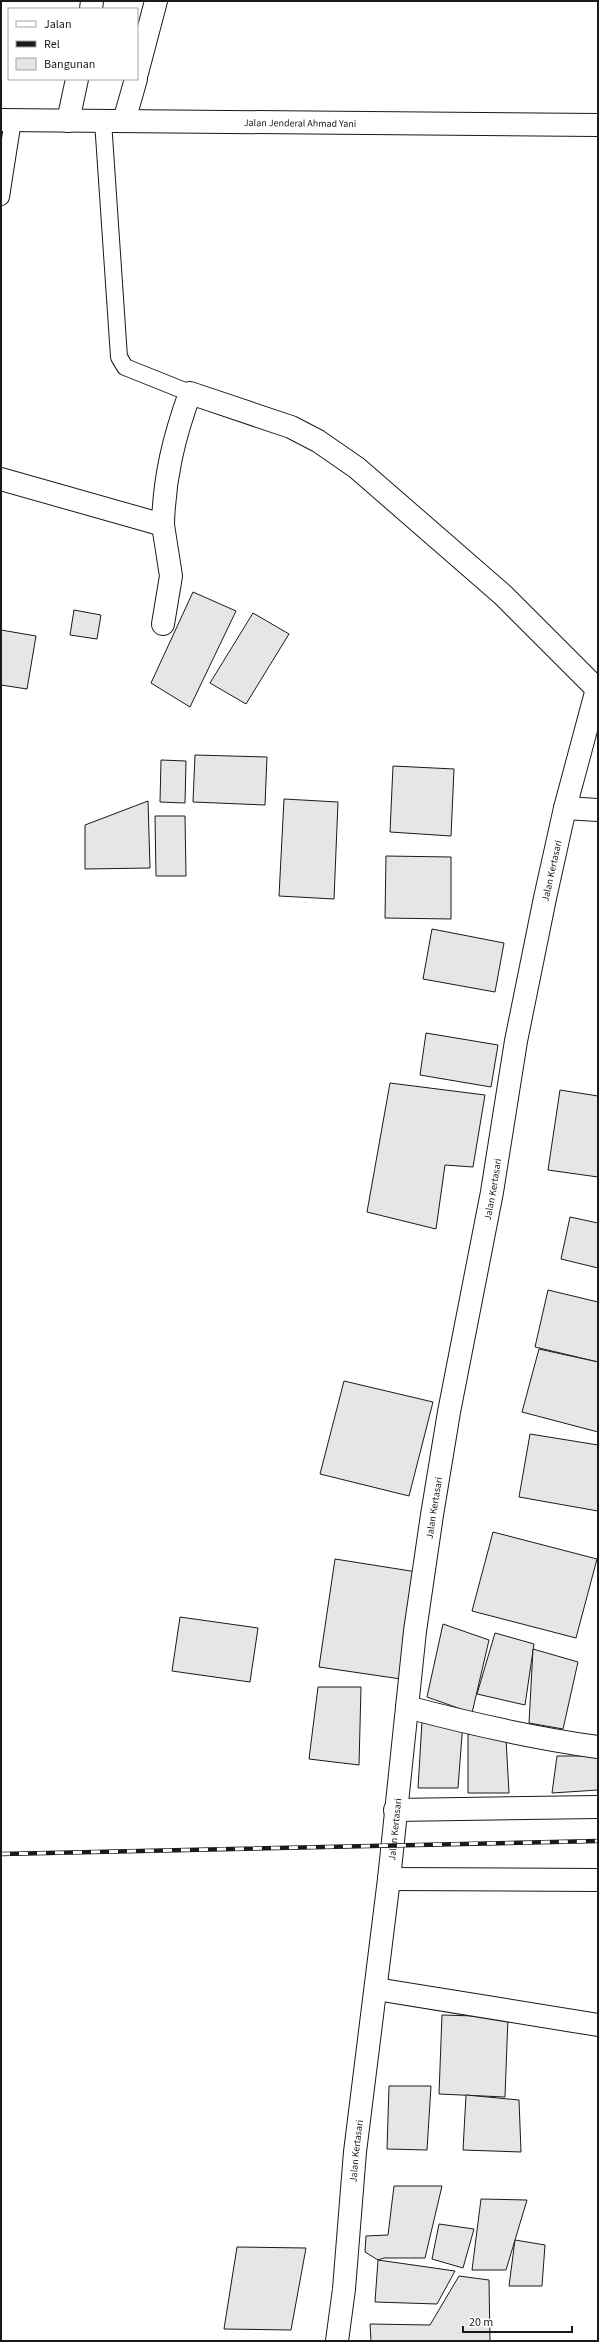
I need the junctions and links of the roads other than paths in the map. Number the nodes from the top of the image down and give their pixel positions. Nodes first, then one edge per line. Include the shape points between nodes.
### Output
1 (156, 1) edge
2 (138, 69) edge
3 (77, 80) edge
4 (135, 80) edge
5 (7, 120) edge
6 (68, 121) junction
7 (114, 121) junction
8 (598, 125) edge
9 (1, 197) edge
10 (190, 393) junction
11 (1, 479) edge
12 (163, 525) junction
13 (163, 624) dead end
14 (597, 687) edge
15 (565, 808) junction
16 (598, 810) edge
17 (408, 1707) junction
18 (598, 1747) edge
19 (598, 1807) edge
20 (396, 1810) junction
21 (389, 1879) junction
22 (598, 1880) edge
23 (376, 1989) junction
24 (598, 2025) edge
25 (336, 2341) edge

1 - 2 main road
3 - 6 main road
4 - 7 main road
5 - 6 main road, Jalan Jenderal Ahmad Yani
5 - 9 lane
6 - 7 main road, Jalan Jenderal Ahmad Yani
7 - 8 main road, Jalan Jenderal Ahmad Yani
7 - 10 lane via 120,357 125,367
10 - 12 main road via 168,468
10 - 14 main road via 291,427 318,441 357,468 503,595
11 - 12 main road
12 - 13 main road via 171,576
14 - 15 main road, Jalan Kertasari
15 - 16 main road
15 - 17 main road, Jalan Kertasari via 516,1042 492,1192 448,1419 425,1557
17 - 18 main road via 541,1739
17 - 20 main road, Jalan Kertasari
19 - 20 main road
20 - 21 main road, Jalan Kertasari
21 - 22 main road
21 - 23 main road, Jalan Kertasari
23 - 24 main road
23 - 25 main road, Jalan Kertasari via 355,2152 344,2289

